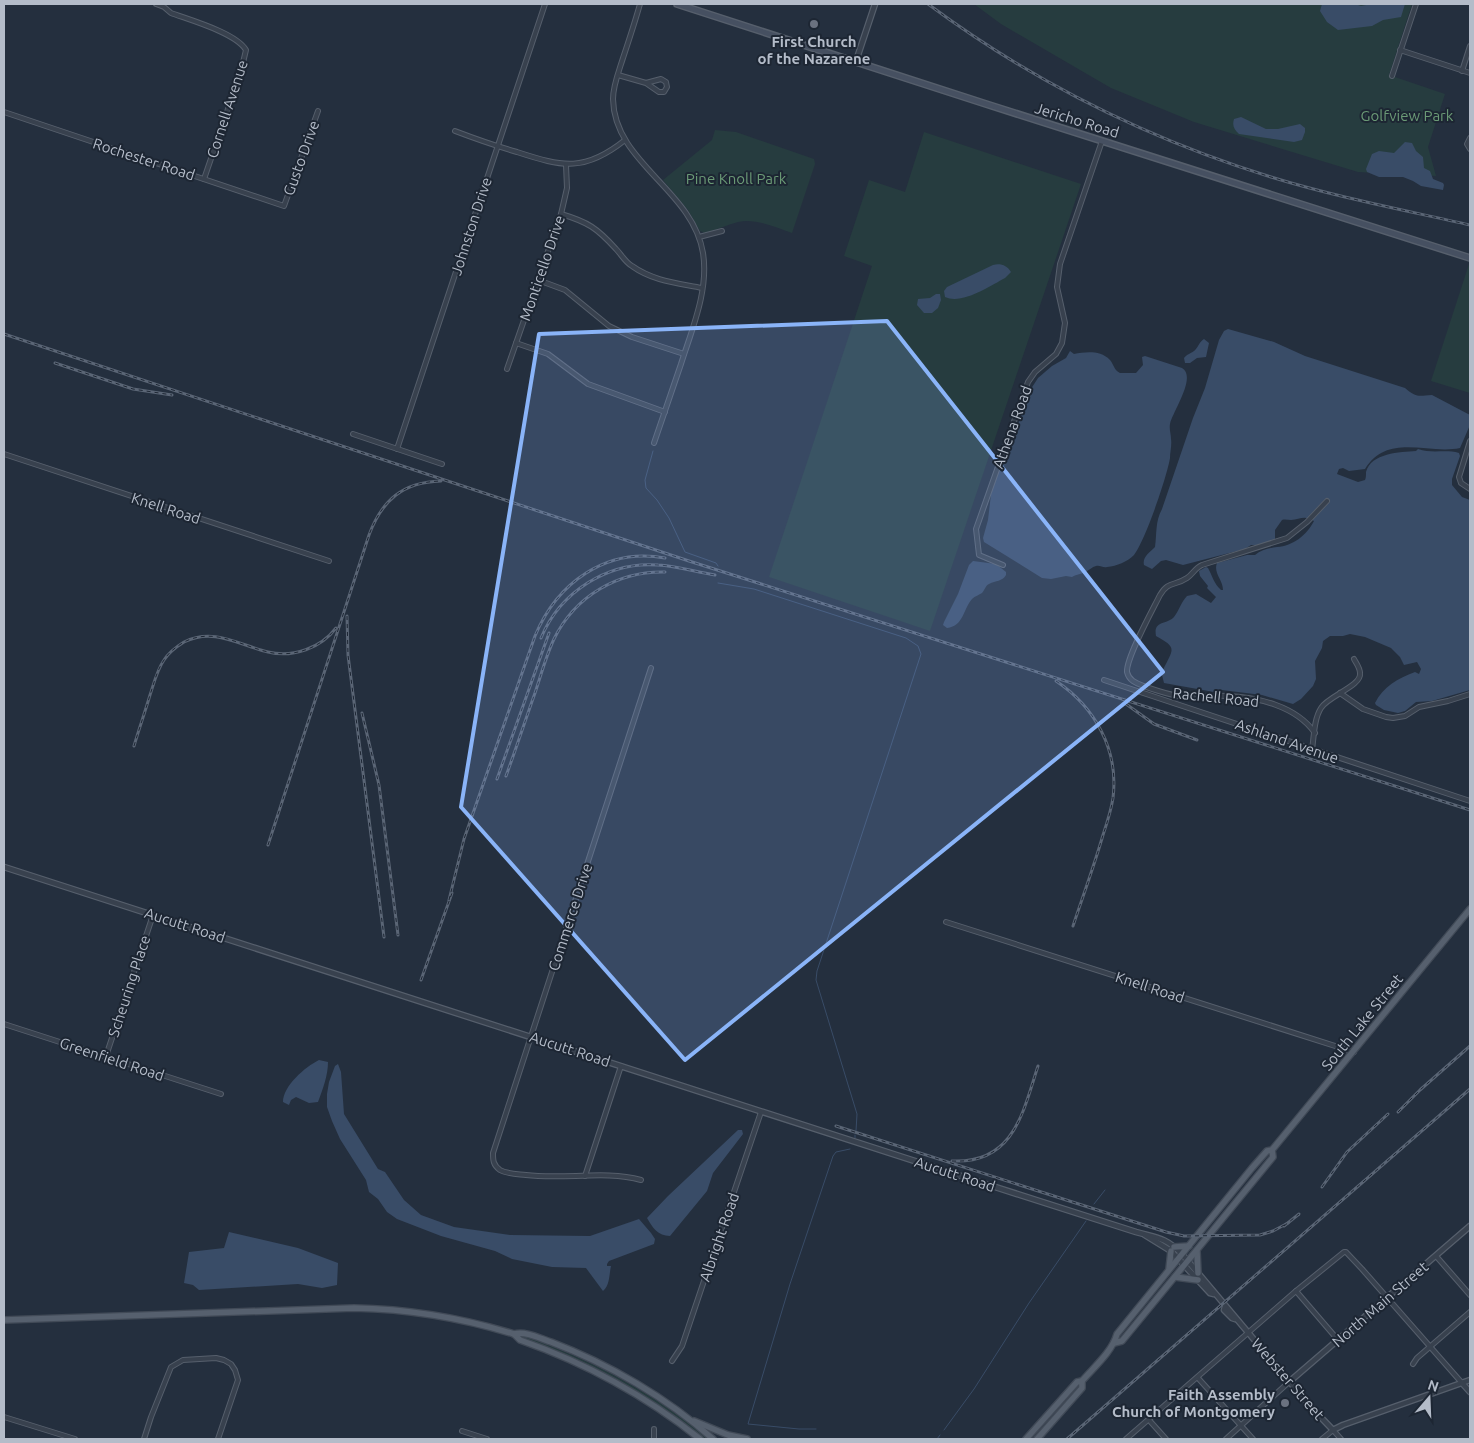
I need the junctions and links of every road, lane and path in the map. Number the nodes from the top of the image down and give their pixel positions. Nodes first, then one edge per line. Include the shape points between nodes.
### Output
1 (156, 4) edge
2 (545, 4) edge
3 (640, 4) edge
4 (677, 4) edge
5 (875, 4) edge
6 (1416, 4) edge
7 (1470, 46) edge
8 (1400, 50) junction
9 (856, 61) junction
10 (1462, 71) junction
11 (1470, 73) edge
12 (618, 75) junction
13 (1392, 76) dead end
14 (646, 83) junction
15 (318, 111) dead end
16 (4, 112) edge
17 (455, 131) dead end
18 (1470, 138) edge
19 (625, 140) junction
20 (1102, 140) junction
21 (498, 146) junction
22 (1470, 150) edge
23 (566, 165) junction
24 (204, 180) junction
25 (284, 206) joint
26 (561, 214) junction
27 (722, 231) dead end
28 (699, 237) junction
29 (1470, 258) edge
30 (538, 280) junction
31 (702, 288) junction
32 (516, 343) junction
33 (684, 354) junction
34 (507, 369) dead end
35 (665, 412) junction
36 (353, 434) dead end
37 (1470, 441) edge
38 (654, 443) dead end
39 (397, 449) junction
40 (4, 454) edge
41 (442, 464) dead end
42 (1470, 489) edge
43 (1327, 501) dead end
44 (328, 561) dead end
45 (1003, 565) dead end
46 (1354, 659) dead end
47 (651, 668) dead end
48 (1104, 680) dead end
49 (1340, 692) junction
50 (1470, 694) edge
51 (1315, 733) junction
52 (1312, 750) junction
53 (1470, 801) edge
54 (4, 867) edge
55 (1470, 909) edge
56 (152, 915) junction
57 (946, 922) dead end
58 (4, 1024) edge
59 (530, 1036) junction
60 (1354, 1052) junction
61 (106, 1056) junction
62 (621, 1066) junction
63 (220, 1094) dead end
64 (761, 1112) junction
65 (1272, 1150) junction
66 (585, 1176) junction
67 (642, 1180) dead end
68 (1470, 1226) edge
69 (1136, 1232) joint
70 (1189, 1246) junction
71 (1173, 1249) junction
72 (1197, 1250) junction
73 (1180, 1256) junction
74 (1436, 1256) junction
75 (1186, 1263) junction
76 (1168, 1270) junction
77 (1175, 1277) junction
78 (1198, 1277) junction
79 (1296, 1291) junction
80 (1470, 1295) edge
81 (1388, 1298) junction
82 (1470, 1312) edge
83 (4, 1320) edge
84 (514, 1334) junction
85 (1248, 1334) junction
86 (1338, 1340) junction
87 (1114, 1343) junction
88 (1430, 1347) junction
89 (672, 1361) dead end
90 (1413, 1364) dead end
91 (1198, 1378) junction
92 (1470, 1380) edge
93 (1082, 1381) junction
94 (1289, 1382) junction
95 (1462, 1383) junction
96 (1470, 1392) edge
97 (4, 1417) edge
98 (688, 1419) junction
99 (1149, 1420) junction
100 (1241, 1426) junction
101 (654, 1429) dead end
102 (1333, 1430) junction
103 (462, 1431) dead end
104 (695, 1437) edge
105 (75, 1439) edge
106 (144, 1439) edge
107 (218, 1439) edge
108 (487, 1439) edge
109 (654, 1439) edge
110 (700, 1439) edge
111 (713, 1439) edge
112 (747, 1439) edge
113 (1026, 1439) edge
114 (1037, 1439) edge
115 (1126, 1439) edge
116 (1166, 1439) edge
117 (1226, 1439) edge
118 (1253, 1439) edge
119 (1322, 1439) edge
120 (1341, 1439) edge

1 - 24 street, Cornell Avenue via 232,37 246,50
2 - 21 street, Johnston Drive
3 - 12 street
4 - 9 main road, Jericho Road
5 - 9 street
6 - 8 street
7 - 10 street
8 - 10 street
8 - 13 street
9 - 20 main road, Jericho Road
10 - 11 street
12 - 14 street
12 - 19 street via 613,97 614,112
14 - 14 street via 662,93 667,87 661,79
15 - 25 street, Gusto Drive
16 - 24 street, Rochester Road
17 - 21 street
18 - 22 street via 1467,144
19 - 23 street via 596,158
19 - 28 street via 685,210
20 - 29 main road, Jericho Road
20 - 45 street, Athena Road via 1060,264 1057,287 1065,323 1062,343 1056,354 1028,382 976,529 979,554
21 - 23 street
21 - 39 street, Johnston Drive
23 - 26 street, Monticello Drive via 567,188
24 - 25 street, Rochester Road
26 - 30 street, Monticello Drive
26 - 31 street via 599,231 630,265 647,275
27 - 28 street
28 - 31 street via 704,264
30 - 32 street, Monticello Drive
30 - 33 street via 565,290 609,326
31 - 33 street
32 - 34 street, Monticello Drive
32 - 35 street via 548,354 588,384
33 - 35 street
35 - 38 street
36 - 39 street
37 - 42 street via 1459,477
39 - 41 street
40 - 44 street, Knell Road
43 - 51 street, Rachell Road via 1287,538 1197,566 1185,579 1166,586 1127,669 1134,682 1175,695 1227,696 1275,705 1296,714
46 - 49 street via 1361,675 1358,682
47 - 59 street, Commerce Drive
48 - 52 street, Ashland Avenue
49 - 50 street via 1363,709 1393,718
49 - 51 street via 1321,706
51 - 52 street
52 - 53 street, Ashland Avenue
54 - 56 street, Aucutt Road
55 - 60 main road, South Lake Street
56 - 59 street, Aucutt Road
56 - 61 street, Scheuring Place
57 - 60 street, Knell Road
58 - 61 street, Greenfield Road
59 - 62 street, Aucutt Road
59 - 66 street, Commerce Drive via 493,1161 499,1169 512,1173 548,1178
60 - 65 main road, South Lake Street
61 - 63 street, Greenfield Road
62 - 64 street, Aucutt Road
62 - 66 street
64 - 69 street, Aucutt Road
64 - 89 street, Albright Road via 682,1346
65 - 70 main road, South Lake Street via 1267,1151
65 - 72 main road, South Lake Street via 1273,1157
66 - 67 street via 625,1176
68 - 74 street, North Main Street
69 - 71 street, Webster Street
70 - 71 main road
70 - 73 main road, South Lake Street
71 - 73 street, Webster Street
71 - 76 main road
72 - 75 main road, South Lake Street
72 - 78 main road
73 - 75 street, Webster Street
73 - 76 main road, South Lake Street
74 - 80 street
74 - 81 street, North Main Street
75 - 77 main road, South Lake Street
75 - 78 street, Webster Street
76 - 87 main road, South Lake Street via 1117,1334
77 - 78 main road
77 - 87 main road, South Lake Street via 1122,1341
78 - 85 street, Webster Street via 1213,1290 1224,1310
79 - 81 street via 1346,1252
79 - 85 street
79 - 86 street
81 - 86 street, North Main Street
81 - 88 street
82 - 88 street
83 - 84 main road via 361,1308 428,1314
84 - 98 main road via 531,1335 590,1359
84 - 104 main road via 520,1340 566,1357 612,1380 672,1418
85 - 91 street
85 - 94 street, Webster Street
86 - 94 street, North Main Street
87 - 93 main road, South Lake Street
88 - 90 street
88 - 95 street
91 - 99 street
91 - 100 street
92 - 95 street
93 - 113 main road, South Lake Street via 1077,1382
93 - 114 main road, South Lake Street via 1082,1388
94 - 100 street
94 - 102 street, Webster Street
95 - 96 street
95 - 102 street
97 - 105 street
98 - 111 main road
98 - 112 main road
99 - 115 street
99 - 116 street
100 - 117 street
100 - 118 street
101 - 109 street
102 - 119 street
102 - 120 street, Webster Street
103 - 108 street
104 - 110 main road
106 - 107 street via 171,1367 183,1360 216,1358 231,1364 238,1380

